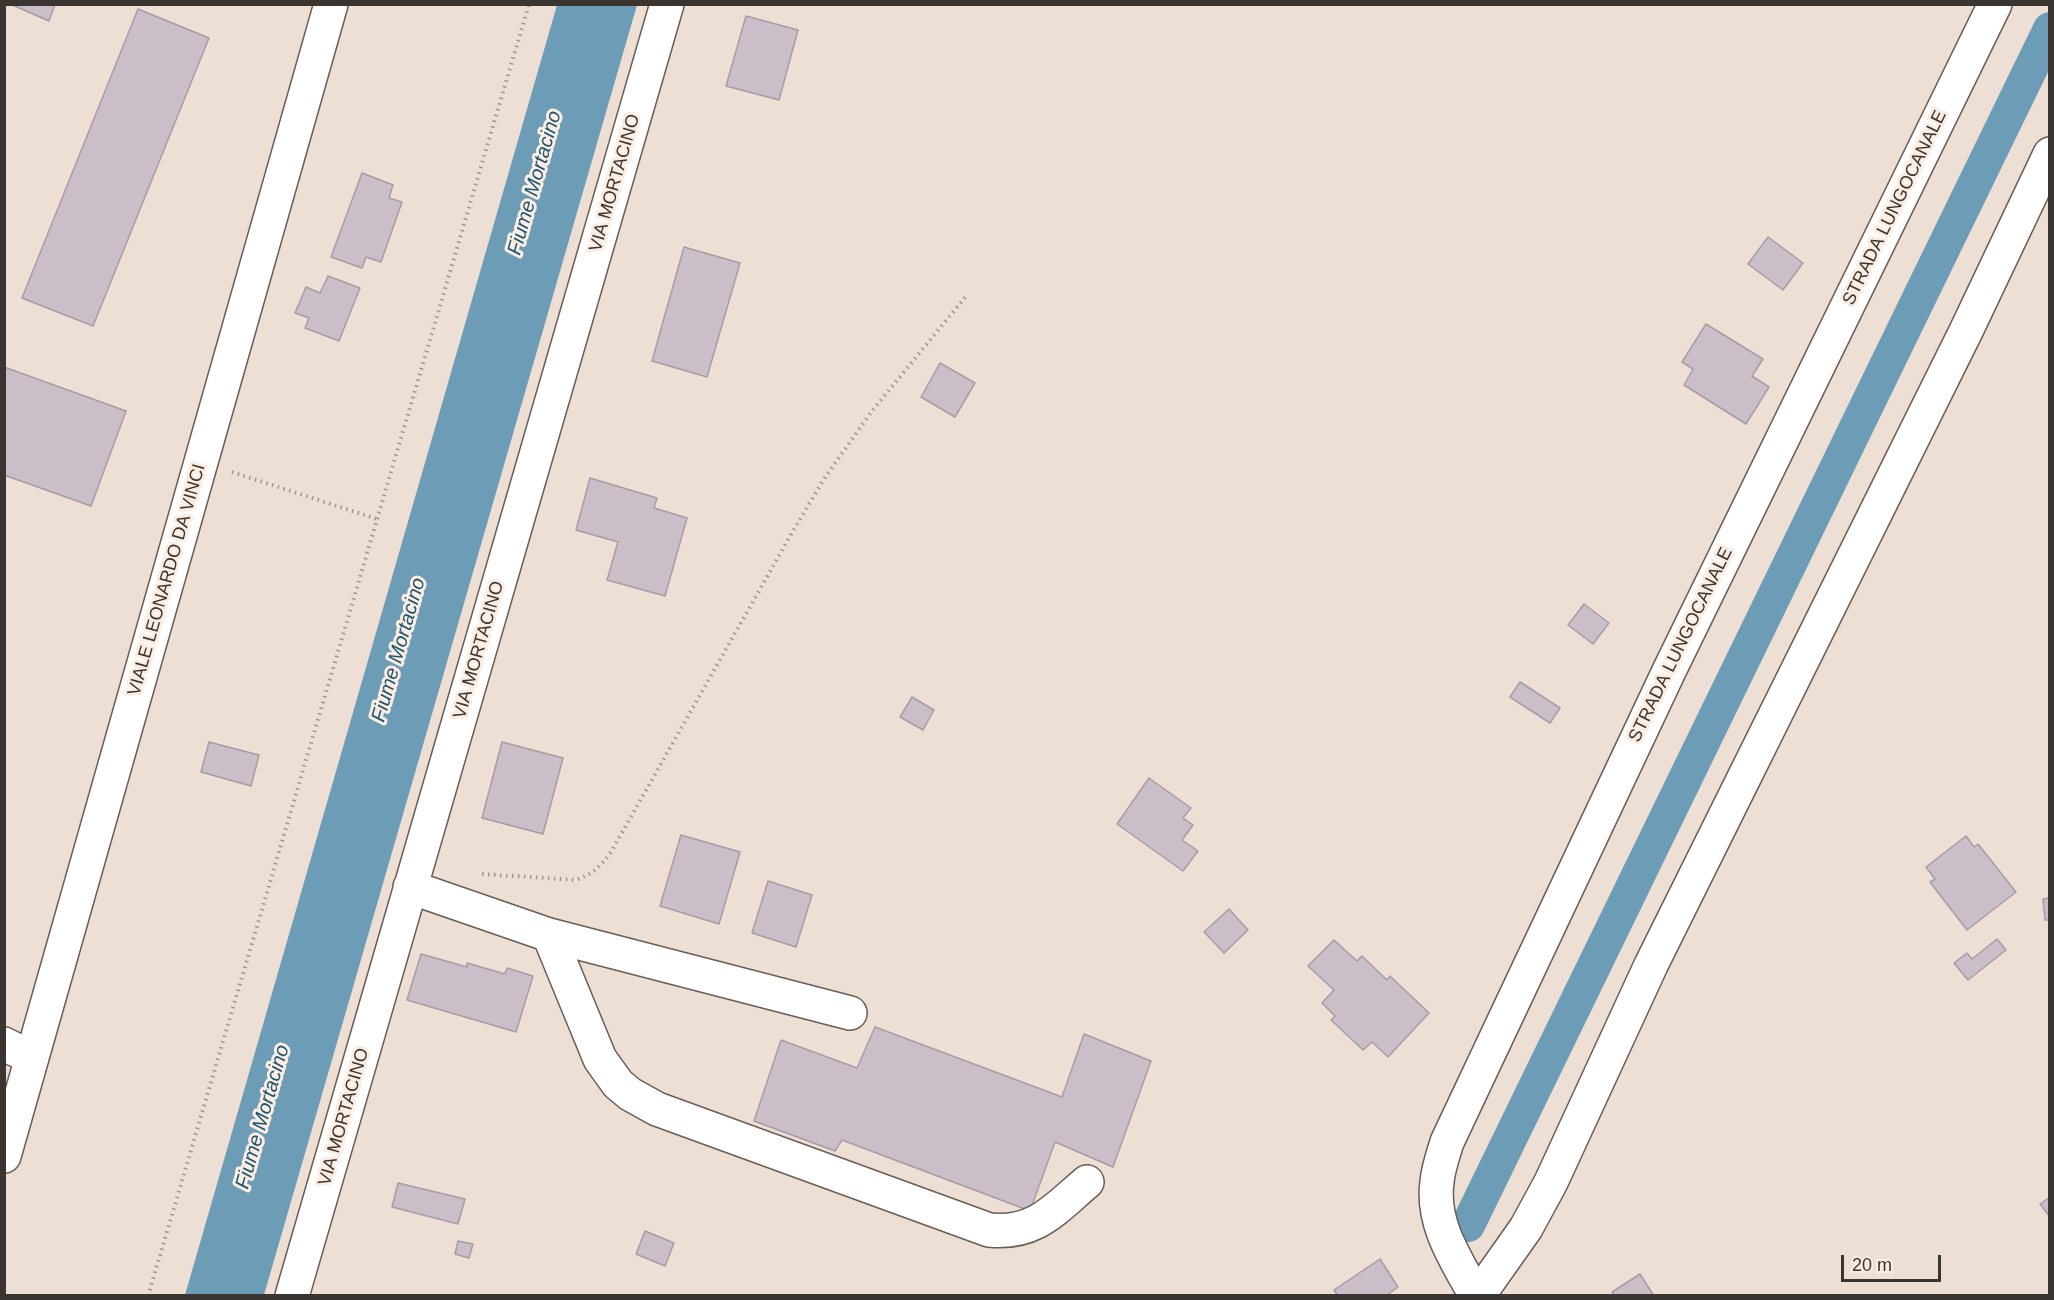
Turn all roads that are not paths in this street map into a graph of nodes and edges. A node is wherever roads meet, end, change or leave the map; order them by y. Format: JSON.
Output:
{"nodes":[{"id":1,"x":331,"y":4,"type":"edge"},
{"id":2,"x":667,"y":4,"type":"edge"},
{"id":3,"x":1995,"y":4,"type":"edge"},
{"id":4,"x":2049,"y":154,"type":"edge"},
{"id":5,"x":410,"y":887,"type":"junction"},
{"id":6,"x":549,"y":935,"type":"junction"},
{"id":7,"x":850,"y":1013,"type":"dead end"},
{"id":8,"x":18,"y":1051,"type":"edge"},
{"id":9,"x":4,"y":1156,"type":"edge"},
{"id":10,"x":1087,"y":1182,"type":"dead end"},
{"id":11,"x":292,"y":1296,"type":"edge"},
{"id":12,"x":1477,"y":1296,"type":"edge"}],
"edges":[{"from":1,"to":8,"type":"street","name":"VIALE LEONARDO DA VINCI"},
{"from":2,"to":5,"type":"street","name":"VIA MORTACINO"},
{"from":3,"to":12,"type":"street","name":"STRADA LUNGOCANALE"},
{"from":4,"to":12,"type":"street"},
{"from":5,"to":6,"type":"street"},
{"from":5,"to":11,"type":"street","name":"VIA MORTACINO"},
{"from":6,"to":7,"type":"street"},
{"from":6,"to":10,"type":"street"},
{"from":8,"to":9,"type":"street","name":"VIALE LEONARDO DA VINCI"}]}
